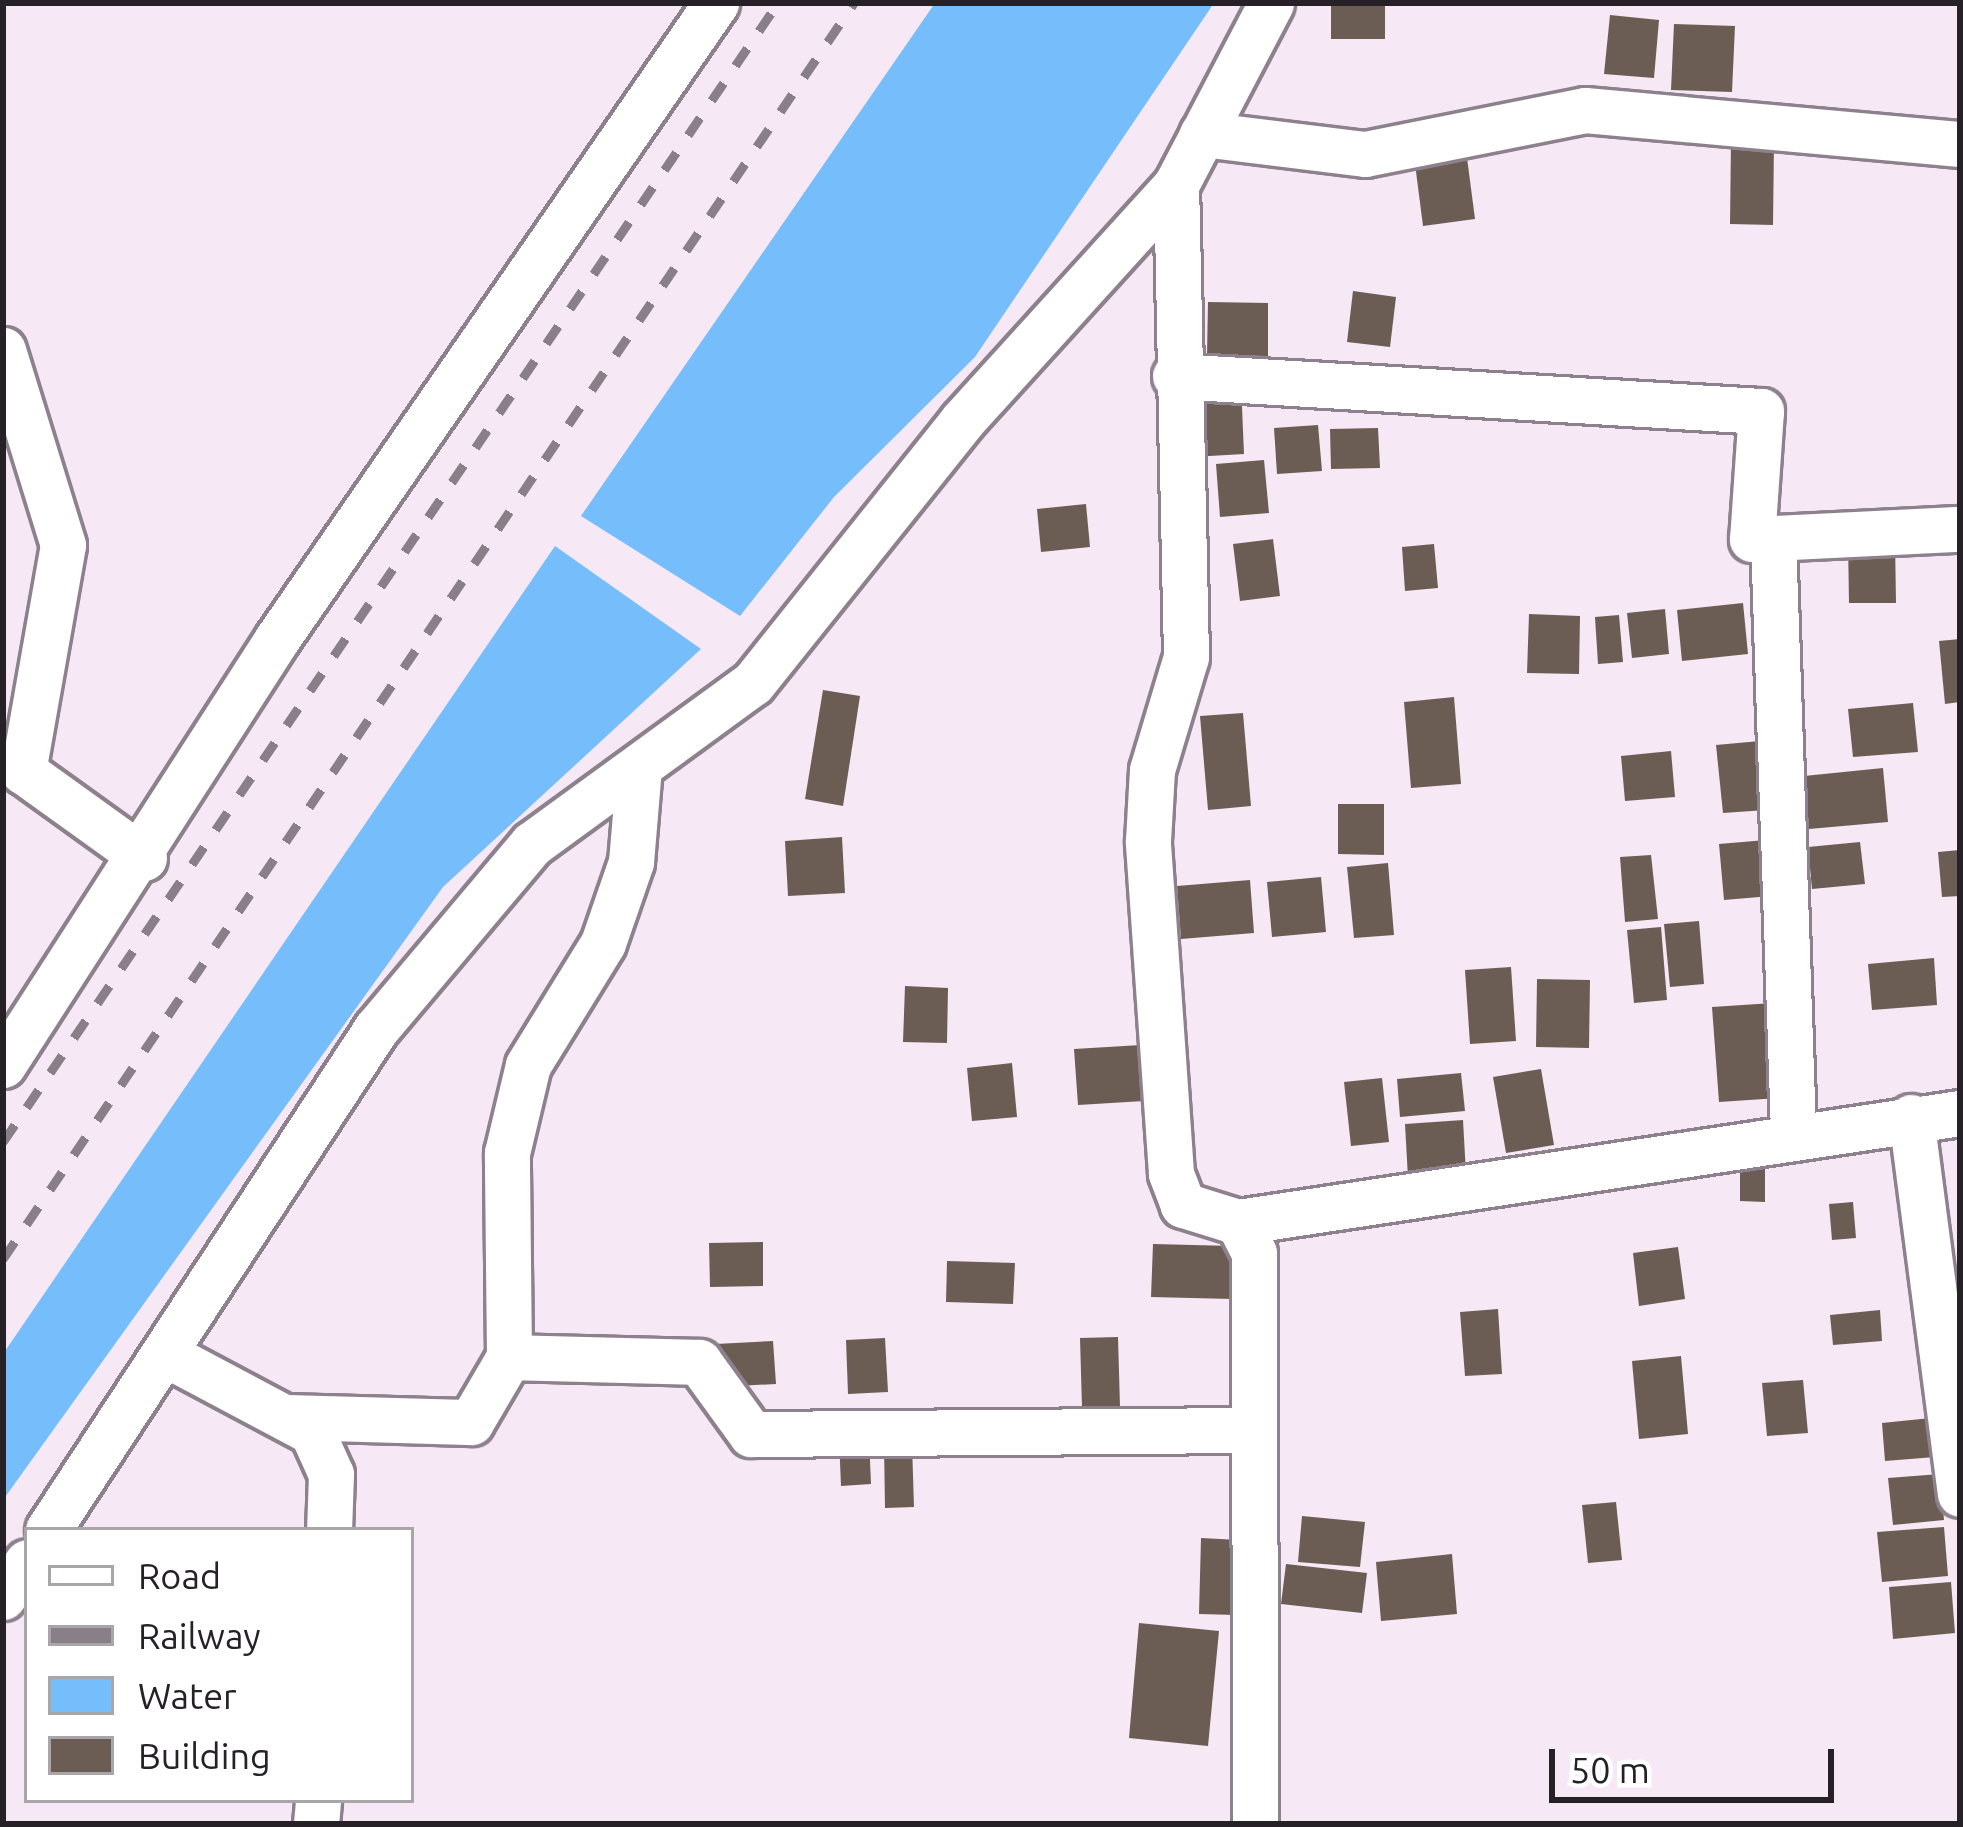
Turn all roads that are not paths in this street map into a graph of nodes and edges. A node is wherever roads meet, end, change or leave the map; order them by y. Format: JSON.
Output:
{"nodes":[{"id":1,"x":716,"y":3,"type":"edge"},
{"id":2,"x":1271,"y":3,"type":"edge"},
{"id":3,"x":1202,"y":134,"type":"junction"},
{"id":4,"x":1960,"y":144,"type":"edge"},
{"id":5,"x":1176,"y":184,"type":"junction"},
{"id":6,"x":3,"y":350,"type":"edge"},
{"id":7,"x":1175,"y":376,"type":"junction"},
{"id":8,"x":1960,"y":529,"type":"edge"},
{"id":9,"x":1773,"y":538,"type":"junction"},
{"id":10,"x":639,"y":766,"type":"junction"},
{"id":11,"x":13,"y":771,"type":"edge"},
{"id":12,"x":144,"y":858,"type":"junction"},
{"id":13,"x":3,"y":1065,"type":"edge"},
{"id":14,"x":1960,"y":1113,"type":"edge"},
{"id":15,"x":1911,"y":1117,"type":"junction"},
{"id":16,"x":1793,"y":1132,"type":"junction"},
{"id":17,"x":1238,"y":1222,"type":"junction"},
{"id":18,"x":166,"y":1355,"type":"junction"},
{"id":19,"x":509,"y":1357,"type":"junction"},
{"id":20,"x":291,"y":1417,"type":"junction"},
{"id":21,"x":1251,"y":1430,"type":"junction"},
{"id":22,"x":1960,"y":1494,"type":"edge"},
{"id":23,"x":50,"y":1527,"type":"edge"},
{"id":24,"x":329,"y":1527,"type":"edge"},
{"id":25,"x":24,"y":1566,"type":"edge"},
{"id":26,"x":3,"y":1597,"type":"edge"},
{"id":27,"x":1255,"y":1824,"type":"edge"}],
"edges":[{"from":1,"to":12,"type":"street"},
{"from":2,"to":3,"type":"street"},
{"from":3,"to":4,"type":"street"},
{"from":3,"to":5,"type":"street"},
{"from":5,"to":7,"type":"street"},
{"from":5,"to":10,"type":"street"},
{"from":6,"to":11,"type":"street"},
{"from":7,"to":9,"type":"street"},
{"from":7,"to":17,"type":"street"},
{"from":8,"to":9,"type":"street"},
{"from":9,"to":16,"type":"street"},
{"from":10,"to":18,"type":"street"},
{"from":10,"to":19,"type":"street"},
{"from":11,"to":12,"type":"street"},
{"from":12,"to":13,"type":"street"},
{"from":14,"to":15,"type":"street"},
{"from":15,"to":16,"type":"street"},
{"from":15,"to":22,"type":"street"},
{"from":16,"to":17,"type":"street"},
{"from":17,"to":21,"type":"street"},
{"from":18,"to":20,"type":"street"},
{"from":18,"to":23,"type":"street"},
{"from":19,"to":20,"type":"street"},
{"from":19,"to":21,"type":"street"},
{"from":20,"to":24,"type":"street"},
{"from":21,"to":27,"type":"street"},
{"from":25,"to":26,"type":"street"}]}
